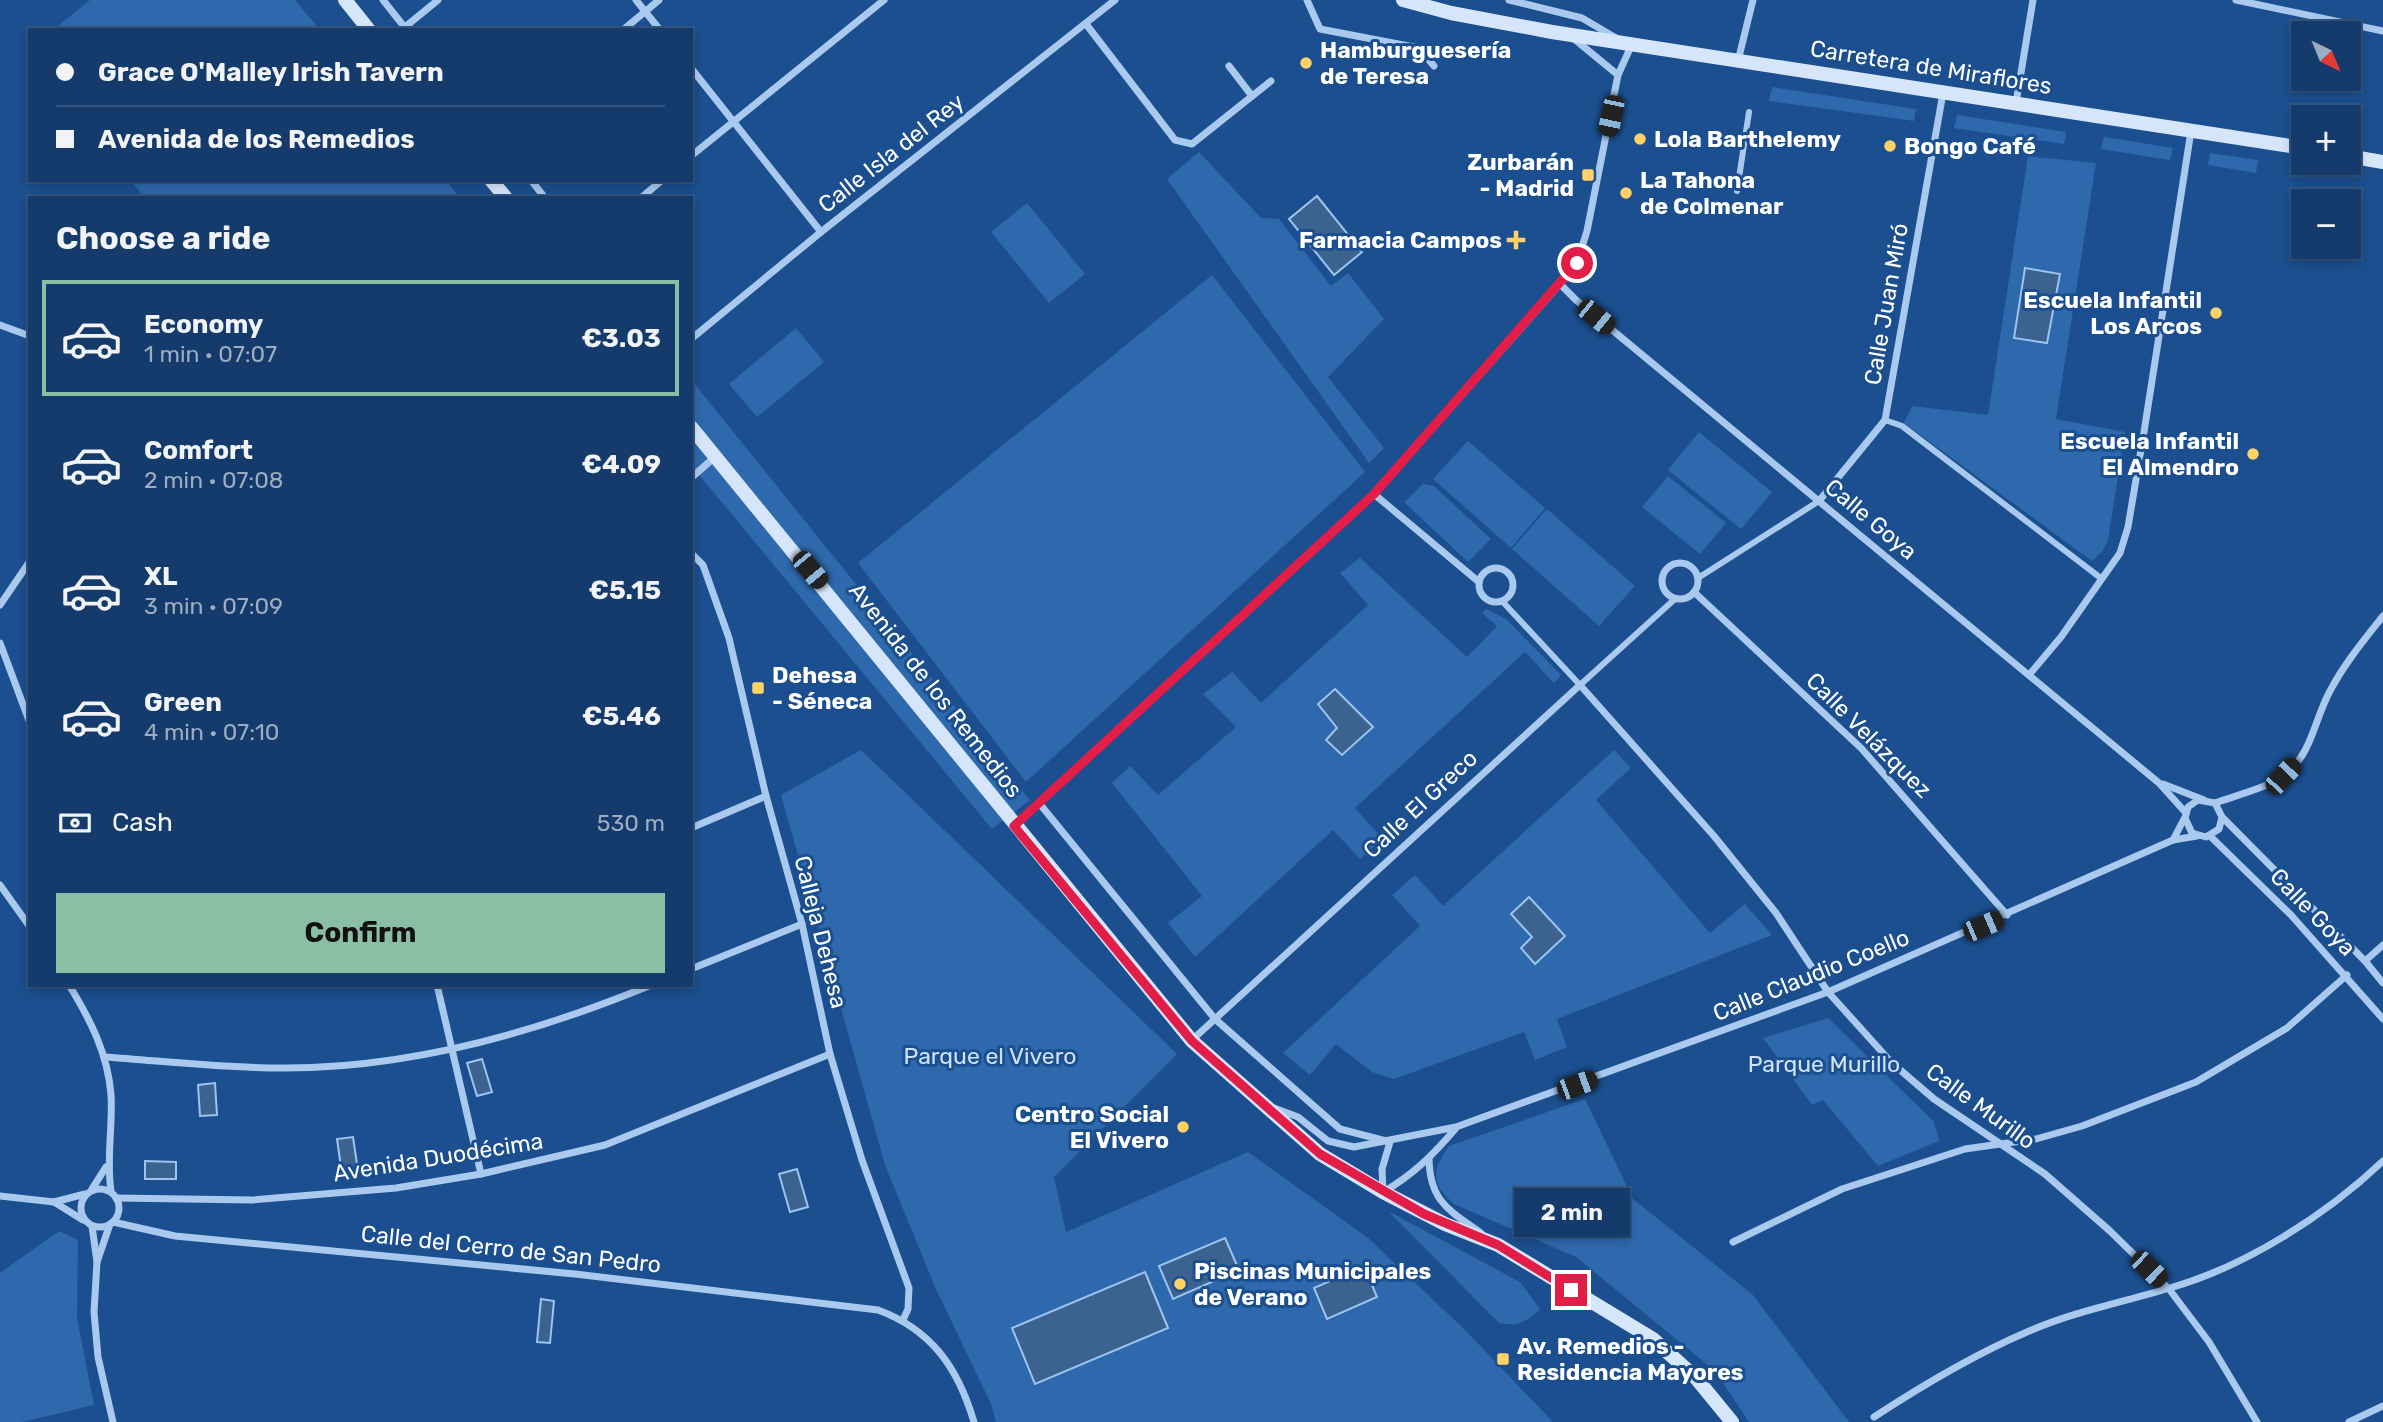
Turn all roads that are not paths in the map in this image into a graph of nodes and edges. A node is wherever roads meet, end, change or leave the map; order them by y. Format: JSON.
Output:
{"nodes":[{"id":1,"x":345,"y":0,"type":"edge"},
{"id":2,"x":383,"y":0,"type":"edge"},
{"id":3,"x":438,"y":0,"type":"edge"},
{"id":4,"x":636,"y":0,"type":"edge"},
{"id":5,"x":659,"y":0,"type":"edge"},
{"id":6,"x":884,"y":0,"type":"edge"},
{"id":7,"x":1115,"y":0,"type":"edge"},
{"id":8,"x":1307,"y":0,"type":"edge"},
{"id":9,"x":1404,"y":0,"type":"edge"},
{"id":10,"x":1509,"y":0,"type":"edge"},
{"id":11,"x":1753,"y":0,"type":"edge"},
{"id":12,"x":2033,"y":0,"type":"edge"},
{"id":13,"x":2236,"y":0,"type":"edge"},
{"id":14,"x":2286,"y":4,"type":"edge"},
{"id":15,"x":645,"y":11,"type":"junction"},
{"id":16,"x":1086,"y":24,"type":"junction"},
{"id":17,"x":367,"y":28,"type":"edge"},
{"id":18,"x":404,"y":28,"type":"edge"},
{"id":19,"x":406,"y":28,"type":"edge"},
{"id":20,"x":625,"y":28,"type":"edge"},
{"id":21,"x":658,"y":28,"type":"edge"},
{"id":22,"x":2383,"y":30,"type":"edge"},
{"id":23,"x":1568,"y":34,"type":"junction"},
{"id":24,"x":1627,"y":43,"type":"junction"},
{"id":25,"x":1738,"y":61,"type":"junction"},
{"id":26,"x":1229,"y":66,"type":"dead end"},
{"id":27,"x":1434,"y":66,"type":"dead end"},
{"id":28,"x":693,"y":70,"type":"edge"},
{"id":29,"x":1618,"y":75,"type":"junction"},
{"id":30,"x":1270,"y":81,"type":"dead end"},
{"id":31,"x":1943,"y":92,"type":"junction"},
{"id":32,"x":1252,"y":96,"type":"junction"},
{"id":33,"x":2016,"y":103,"type":"junction"},
{"id":34,"x":1749,"y":112,"type":"dead end"},
{"id":35,"x":734,"y":121,"type":"junction"},
{"id":36,"x":2191,"y":130,"type":"junction"},
{"id":37,"x":2291,"y":146,"type":"edge"},
{"id":38,"x":693,"y":154,"type":"edge"},
{"id":39,"x":2361,"y":158,"type":"edge"},
{"id":40,"x":2383,"y":162,"type":"edge"},
{"id":41,"x":493,"y":182,"type":"edge"},
{"id":42,"x":533,"y":182,"type":"edge"},
{"id":43,"x":660,"y":182,"type":"edge"},
{"id":44,"x":1737,"y":191,"type":"dead end"},
{"id":45,"x":504,"y":196,"type":"edge"},
{"id":46,"x":543,"y":196,"type":"edge"},
{"id":47,"x":643,"y":196,"type":"edge"},
{"id":48,"x":821,"y":232,"type":"junction"},
{"id":49,"x":1560,"y":284,"type":"junction"},
{"id":50,"x":0,"y":325,"type":"edge"},
{"id":51,"x":28,"y":335,"type":"edge"},
{"id":52,"x":693,"y":337,"type":"edge"},
{"id":53,"x":1885,"y":420,"type":"junction"},
{"id":54,"x":693,"y":428,"type":"edge"},
{"id":55,"x":716,"y":456,"type":"junction"},
{"id":56,"x":693,"y":476,"type":"edge"},
{"id":57,"x":1374,"y":494,"type":"junction"},
{"id":58,"x":1819,"y":501,"type":"junction"},
{"id":59,"x":693,"y":555,"type":"edge"},
{"id":60,"x":28,"y":564,"type":"edge"},
{"id":61,"x":1698,"y":578,"type":"junction"},
{"id":62,"x":2102,"y":579,"type":"junction"},
{"id":63,"x":1479,"y":582,"type":"junction"},
{"id":64,"x":1694,"y":592,"type":"junction"},
{"id":65,"x":1676,"y":598,"type":"junction"},
{"id":66,"x":1502,"y":601,"type":"junction"},
{"id":67,"x":0,"y":605,"type":"edge"},
{"id":68,"x":2383,"y":616,"type":"edge"},
{"id":69,"x":0,"y":643,"type":"edge"},
{"id":70,"x":2029,"y":675,"type":"junction"},
{"id":71,"x":1580,"y":685,"type":"junction"},
{"id":72,"x":28,"y":718,"type":"edge"},
{"id":73,"x":2159,"y":783,"type":"junction"},
{"id":74,"x":766,"y":796,"type":"junction"},
{"id":75,"x":2204,"y":800,"type":"junction"},
{"id":76,"x":1039,"y":803,"type":"junction"},
{"id":77,"x":2215,"y":803,"type":"junction"},
{"id":78,"x":2185,"y":816,"type":"junction"},
{"id":79,"x":2222,"y":817,"type":"junction"},
{"id":80,"x":1014,"y":826,"type":"junction"},
{"id":81,"x":693,"y":827,"type":"edge"},
{"id":82,"x":2197,"y":836,"type":"junction"},
{"id":83,"x":2210,"y":836,"type":"junction"},
{"id":84,"x":2173,"y":840,"type":"junction"},
{"id":85,"x":0,"y":885,"type":"edge"},
{"id":86,"x":2007,"y":915,"type":"junction"},
{"id":87,"x":28,"y":924,"type":"edge"},
{"id":88,"x":802,"y":924,"type":"junction"},
{"id":89,"x":2383,"y":945,"type":"edge"},
{"id":90,"x":2365,"y":961,"type":"junction"},
{"id":91,"x":693,"y":968,"type":"edge"},
{"id":92,"x":2347,"y":975,"type":"junction"},
{"id":93,"x":2383,"y":983,"type":"edge"},
{"id":94,"x":70,"y":987,"type":"edge"},
{"id":95,"x":437,"y":987,"type":"edge"},
{"id":96,"x":645,"y":987,"type":"edge"},
{"id":97,"x":1828,"y":992,"type":"junction"},
{"id":98,"x":1215,"y":1019,"type":"junction"},
{"id":99,"x":2383,"y":1019,"type":"edge"},
{"id":100,"x":1192,"y":1041,"type":"junction"},
{"id":101,"x":452,"y":1049,"type":"junction"},
{"id":102,"x":830,"y":1054,"type":"junction"},
{"id":103,"x":105,"y":1057,"type":"junction"},
{"id":104,"x":1260,"y":1103,"type":"junction"},
{"id":105,"x":1456,"y":1127,"type":"junction"},
{"id":106,"x":1390,"y":1142,"type":"junction"},
{"id":107,"x":1998,"y":1144,"type":"junction"},
{"id":108,"x":1429,"y":1159,"type":"junction"},
{"id":109,"x":2383,"y":1161,"type":"edge"},
{"id":110,"x":107,"y":1166,"type":"junction"},
{"id":111,"x":481,"y":1174,"type":"junction"},
{"id":112,"x":89,"y":1192,"type":"junction"},
{"id":113,"x":1384,"y":1192,"type":"junction"},
{"id":114,"x":113,"y":1195,"type":"junction"},
{"id":115,"x":0,"y":1196,"type":"edge"},
{"id":116,"x":54,"y":1202,"type":"junction"},
{"id":117,"x":112,"y":1223,"type":"junction"},
{"id":118,"x":89,"y":1224,"type":"junction"},
{"id":119,"x":1733,"y":1242,"type":"dead end"},
{"id":120,"x":1498,"y":1245,"type":"junction"},
{"id":121,"x":97,"y":1262,"type":"junction"},
{"id":122,"x":2169,"y":1289,"type":"junction"},
{"id":123,"x":903,"y":1320,"type":"junction"},
{"id":124,"x":2383,"y":1406,"type":"edge"},
{"id":125,"x":1874,"y":1417,"type":"dead end"},
{"id":126,"x":113,"y":1422,"type":"edge"},
{"id":127,"x":974,"y":1422,"type":"edge"},
{"id":128,"x":1732,"y":1422,"type":"edge"},
{"id":129,"x":2257,"y":1422,"type":"edge"},
{"id":130,"x":2349,"y":1422,"type":"edge"}],
"edges":[{"from":1,"to":17,"type":"main road"},
{"from":2,"to":18,"type":"street"},
{"from":3,"to":19,"type":"street"},
{"from":4,"to":15,"type":"street"},
{"from":5,"to":15,"type":"street"},
{"from":6,"to":35,"type":"street"},
{"from":7,"to":16,"type":"street","name":"Calle Isla del Rey"},
{"from":8,"to":27,"type":"street"},
{"from":9,"to":23,"type":"main road","name":"Carretera de Miraflores"},
{"from":10,"to":24,"type":"street"},
{"from":11,"to":25,"type":"street"},
{"from":12,"to":33,"type":"street"},
{"from":13,"to":14,"type":"street"},
{"from":14,"to":22,"type":"street"},
{"from":15,"to":20,"type":"street"},
{"from":15,"to":21,"type":"street"},
{"from":16,"to":32,"type":"street"},
{"from":16,"to":48,"type":"street","name":"Calle Isla del Rey"},
{"from":23,"to":24,"type":"main road","name":"Carretera de Miraflores"},
{"from":23,"to":29,"type":"street"},
{"from":24,"to":25,"type":"main road","name":"Carretera de Miraflores"},
{"from":24,"to":29,"type":"street"},
{"from":25,"to":31,"type":"main road","name":"Carretera de Miraflores"},
{"from":26,"to":32,"type":"street"},
{"from":28,"to":35,"type":"street"},
{"from":29,"to":49,"type":"street"},
{"from":30,"to":32,"type":"street"},
{"from":31,"to":33,"type":"main road","name":"Carretera de Miraflores"},
{"from":31,"to":53,"type":"street","name":"Calle Juan Miró"},
{"from":33,"to":36,"type":"main road","name":"Carretera de Miraflores"},
{"from":34,"to":44,"type":"street"},
{"from":35,"to":38,"type":"street"},
{"from":35,"to":48,"type":"street"},
{"from":36,"to":37,"type":"main road","name":"Carretera de Miraflores"},
{"from":36,"to":62,"type":"street"},
{"from":39,"to":40,"type":"main road"},
{"from":41,"to":45,"type":"main road"},
{"from":42,"to":46,"type":"street"},
{"from":43,"to":47,"type":"street"},
{"from":48,"to":52,"type":"street","name":"Calle Isla del Rey"},
{"from":49,"to":57,"type":"street"},
{"from":49,"to":58,"type":"street","name":"Calle Goya"},
{"from":50,"to":51,"type":"street"},
{"from":53,"to":58,"type":"street","name":"Calle Juan Miró"},
{"from":53,"to":62,"type":"street"},
{"from":54,"to":55,"type":"main road","name":"Avenida de los Remedios"},
{"from":55,"to":56,"type":"street"},
{"from":55,"to":80,"type":"main road","name":"Avenida de los Remedios"},
{"from":57,"to":63,"type":"street"},
{"from":57,"to":76,"type":"street"},
{"from":58,"to":61,"type":"street"},
{"from":58,"to":70,"type":"street","name":"Calle Goya"},
{"from":59,"to":74,"type":"street","name":"Calleja Dehesa"},
{"from":60,"to":67,"type":"street"},
{"from":61,"to":64,"type":"street"},
{"from":61,"to":65,"type":"street"},
{"from":62,"to":70,"type":"street"},
{"from":63,"to":66,"type":"street"},
{"from":63,"to":66,"type":"street"},
{"from":64,"to":65,"type":"street"},
{"from":64,"to":86,"type":"street","name":"Calle Velázquez"},
{"from":65,"to":71,"type":"street","name":"Calle El Greco"},
{"from":66,"to":71,"type":"street"},
{"from":68,"to":77,"type":"street"},
{"from":69,"to":72,"type":"street"},
{"from":70,"to":73,"type":"street","name":"Calle Goya"},
{"from":71,"to":97,"type":"street","name":"Calle Murillo"},
{"from":71,"to":98,"type":"street","name":"Calle El Greco"},
{"from":73,"to":75,"type":"street","name":"Calle Goya"},
{"from":73,"to":78,"type":"street","name":"Calle Goya"},
{"from":74,"to":81,"type":"street"},
{"from":74,"to":88,"type":"street","name":"Calleja Dehesa"},
{"from":75,"to":77,"type":"street"},
{"from":75,"to":78,"type":"street"},
{"from":76,"to":80,"type":"street"},
{"from":76,"to":98,"type":"street","name":"Avenida de los Remedios"},
{"from":77,"to":79,"type":"street"},
{"from":78,"to":82,"type":"street"},
{"from":78,"to":84,"type":"street"},
{"from":79,"to":83,"type":"street"},
{"from":79,"to":90,"type":"street","name":"Calle Goya"},
{"from":80,"to":100,"type":"main road","name":"Avenida de los Remedios"},
{"from":82,"to":83,"type":"street"},
{"from":82,"to":84,"type":"street","name":"Calle Claudio Coello"},
{"from":83,"to":92,"type":"street","name":"Calle Goya"},
{"from":84,"to":86,"type":"street","name":"Calle Claudio Coello"},
{"from":85,"to":87,"type":"street"},
{"from":86,"to":97,"type":"street","name":"Calle Claudio Coello"},
{"from":88,"to":91,"type":"street"},
{"from":88,"to":102,"type":"street","name":"Calleja Dehesa"},
{"from":89,"to":90,"type":"street"},
{"from":90,"to":93,"type":"street","name":"Calle Goya"},
{"from":92,"to":99,"type":"street","name":"Calle Goya"},
{"from":92,"to":107,"type":"street"},
{"from":94,"to":103,"type":"street"},
{"from":95,"to":101,"type":"street"},
{"from":96,"to":101,"type":"street"},
{"from":97,"to":105,"type":"street","name":"Calle Claudio Coello"},
{"from":97,"to":107,"type":"street","name":"Calle Murillo"},
{"from":98,"to":100,"type":"street","name":"Calle El Greco"},
{"from":98,"to":106,"type":"street","name":"Avenida de los Remedios"},
{"from":100,"to":104,"type":"main road","name":"Avenida de los Remedios"},
{"from":101,"to":103,"type":"street"},
{"from":101,"to":111,"type":"street"},
{"from":102,"to":111,"type":"street","name":"Avenida Duodécima"},
{"from":102,"to":123,"type":"street","name":"Calleja Dehesa"},
{"from":103,"to":110,"type":"street"},
{"from":104,"to":106,"type":"street","name":"Avenida de los Remedios"},
{"from":104,"to":113,"type":"main road","name":"Avenida de los Remedios"},
{"from":105,"to":106,"type":"street","name":"Avenida de los Remedios"},
{"from":105,"to":108,"type":"street"},
{"from":106,"to":113,"type":"street"},
{"from":107,"to":119,"type":"street"},
{"from":107,"to":122,"type":"street","name":"Calle Murillo"},
{"from":108,"to":113,"type":"street"},
{"from":108,"to":120,"type":"street","name":"Avenida de los Remedios"},
{"from":109,"to":122,"type":"street"},
{"from":110,"to":112,"type":"street"},
{"from":110,"to":114,"type":"street"},
{"from":111,"to":114,"type":"street","name":"Avenida Duodécima"},
{"from":112,"to":114,"type":"street"},
{"from":112,"to":116,"type":"street"},
{"from":112,"to":118,"type":"street"},
{"from":113,"to":120,"type":"main road","name":"Avenida de los Remedios"},
{"from":114,"to":117,"type":"street"},
{"from":115,"to":116,"type":"street"},
{"from":116,"to":118,"type":"street"},
{"from":117,"to":118,"type":"street"},
{"from":117,"to":121,"type":"street"},
{"from":117,"to":123,"type":"street","name":"Calle del Cerro de San Pedro"},
{"from":118,"to":121,"type":"street"},
{"from":120,"to":128,"type":"main road","name":"Avenida de los Remedios"},
{"from":121,"to":126,"type":"street"},
{"from":122,"to":125,"type":"street"},
{"from":122,"to":129,"type":"street","name":"Calle Murillo"},
{"from":123,"to":127,"type":"street"},
{"from":124,"to":130,"type":"street"}]}
